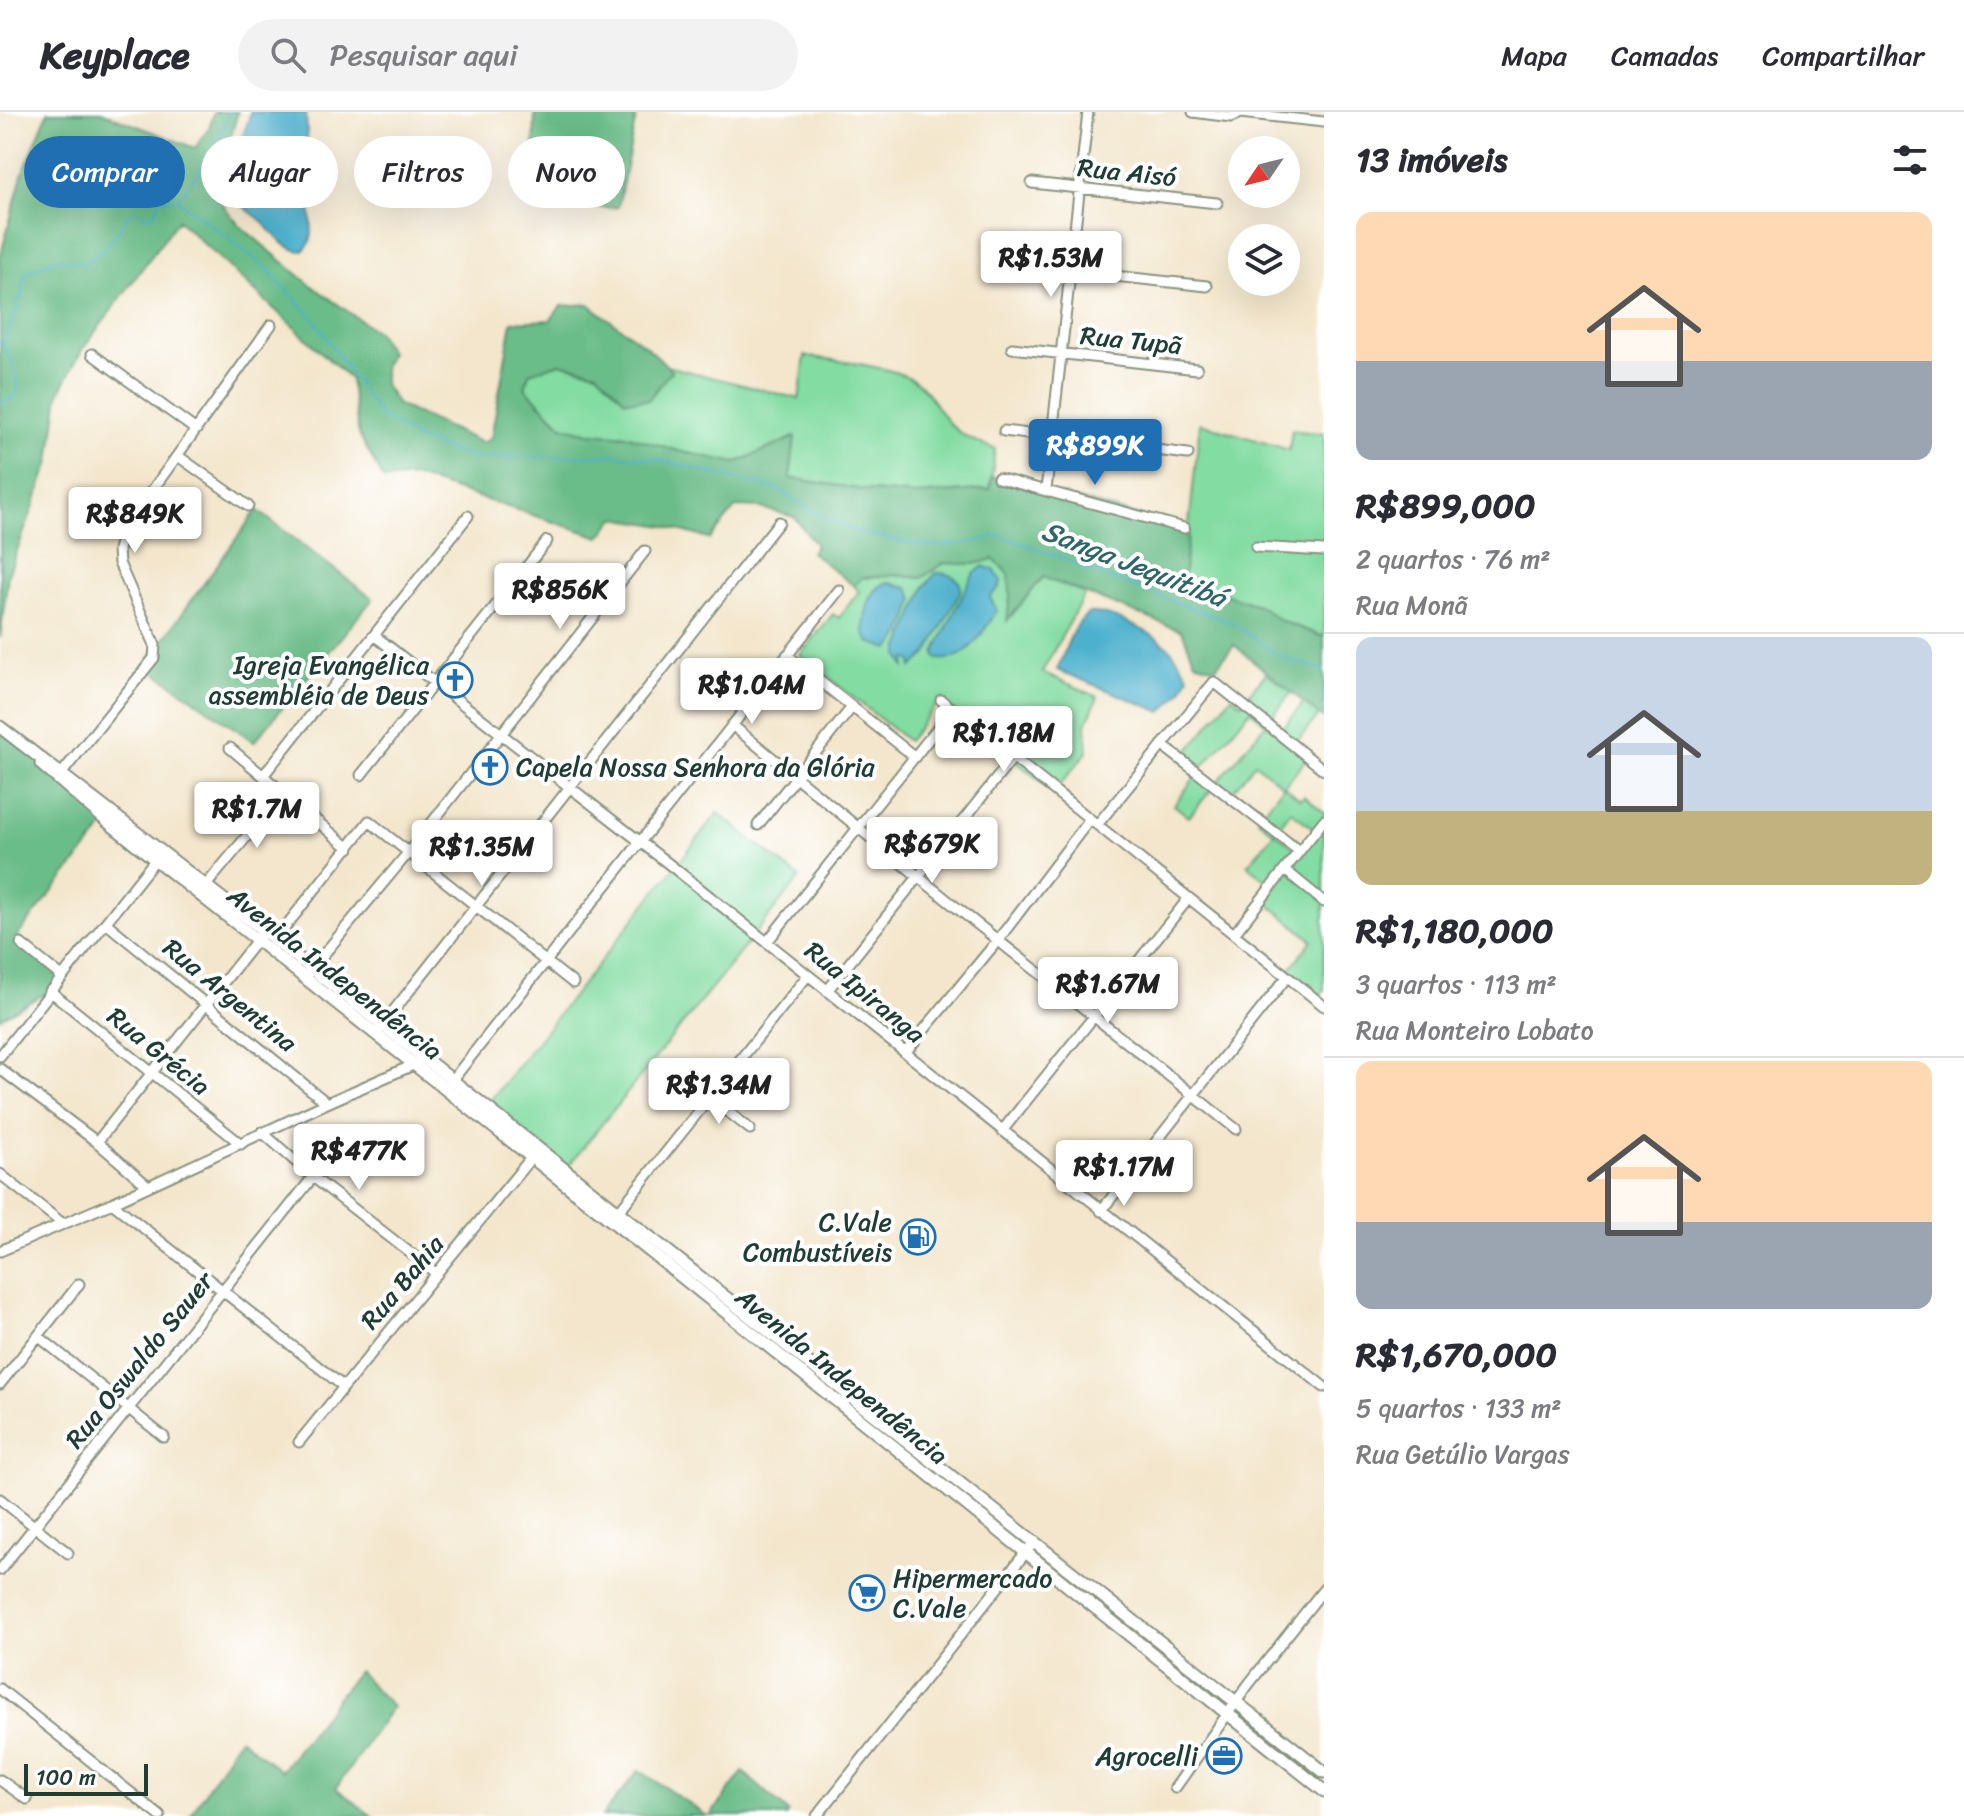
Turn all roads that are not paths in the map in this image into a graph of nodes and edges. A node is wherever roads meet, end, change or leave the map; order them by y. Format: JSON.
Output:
{"nodes":[{"id":1,"x":1088,"y":112,"type":"edge"},
{"id":2,"x":1193,"y":112,"type":"edge"},
{"id":3,"x":1240,"y":113,"type":"edge"},
{"id":4,"x":1319,"y":118,"type":"edge"},
{"id":5,"x":1032,"y":183,"type":"dead end"},
{"id":6,"x":1080,"y":189,"type":"junction"},
{"id":7,"x":1217,"y":203,"type":"dead end"},
{"id":8,"x":1021,"y":266,"type":"dead end"},
{"id":9,"x":1070,"y":272,"type":"junction"},
{"id":10,"x":1207,"y":286,"type":"dead end"},
{"id":11,"x":271,"y":325,"type":"dead end"},
{"id":12,"x":1012,"y":348,"type":"dead end"},
{"id":13,"x":92,"y":354,"type":"dead end"},
{"id":14,"x":1061,"y":355,"type":"junction"},
{"id":15,"x":1197,"y":369,"type":"dead end"},
{"id":16,"x":196,"y":430,"type":"junction"},
{"id":17,"x":1004,"y":431,"type":"dead end"},
{"id":18,"x":1052,"y":437,"type":"junction"},
{"id":19,"x":1188,"y":454,"type":"dead end"},
{"id":20,"x":178,"y":456,"type":"junction"},
{"id":21,"x":998,"y":478,"type":"dead end"},
{"id":22,"x":1046,"y":490,"type":"junction"},
{"id":23,"x":248,"y":506,"type":"dead end"},
{"id":24,"x":468,"y":516,"type":"dead end"},
{"id":25,"x":779,"y":522,"type":"dead end"},
{"id":26,"x":1184,"y":528,"type":"dead end"},
{"id":27,"x":547,"y":541,"type":"dead end"},
{"id":28,"x":1256,"y":547,"type":"dead end"},
{"id":29,"x":645,"y":551,"type":"dead end"},
{"id":30,"x":1324,"y":551,"type":"edge"},
{"id":31,"x":839,"y":590,"type":"dead end"},
{"id":32,"x":375,"y":636,"type":"junction"},
{"id":33,"x":787,"y":655,"type":"junction"},
{"id":34,"x":435,"y":682,"type":"junction"},
{"id":35,"x":941,"y":700,"type":"dead end"},
{"id":36,"x":852,"y":707,"type":"junction"},
{"id":37,"x":952,"y":710,"type":"junction"},
{"id":38,"x":732,"y":725,"type":"junction"},
{"id":39,"x":0,"y":727,"type":"edge"},
{"id":40,"x":500,"y":733,"type":"junction"},
{"id":41,"x":20,"y":743,"type":"junction"},
{"id":42,"x":1162,"y":745,"type":"junction"},
{"id":43,"x":230,"y":748,"type":"dead end"},
{"id":44,"x":915,"y":757,"type":"junction"},
{"id":45,"x":1012,"y":759,"type":"junction"},
{"id":46,"x":1324,"y":770,"type":"edge"},
{"id":47,"x":62,"y":773,"type":"junction"},
{"id":48,"x":361,"y":775,"type":"dead end"},
{"id":49,"x":263,"y":776,"type":"junction"},
{"id":50,"x":796,"y":777,"type":"junction"},
{"id":51,"x":570,"y":787,"type":"junction"},
{"id":52,"x":283,"y":793,"type":"junction"},
{"id":53,"x":1324,"y":820,"type":"edge"},
{"id":54,"x":1093,"y":822,"type":"junction"},
{"id":55,"x":758,"y":825,"type":"dead end"},
{"id":56,"x":859,"y":827,"type":"junction"},
{"id":57,"x":138,"y":839,"type":"junction"},
{"id":58,"x":641,"y":842,"type":"junction"},
{"id":59,"x":349,"y":848,"type":"junction"},
{"id":60,"x":1299,"y":851,"type":"junction"},
{"id":61,"x":408,"y":853,"type":"junction"},
{"id":62,"x":159,"y":855,"type":"junction"},
{"id":63,"x":1285,"y":870,"type":"junction"},
{"id":64,"x":919,"y":876,"type":"junction"},
{"id":65,"x":203,"y":890,"type":"junction"},
{"id":66,"x":1189,"y":898,"type":"junction"},
{"id":67,"x":1324,"y":902,"type":"edge"},
{"id":68,"x":477,"y":905,"type":"junction"},
{"id":69,"x":106,"y":923,"type":"junction"},
{"id":70,"x":1234,"y":934,"type":"junction"},
{"id":71,"x":261,"y":935,"type":"junction"},
{"id":72,"x":275,"y":940,"type":"junction"},
{"id":73,"x":998,"y":940,"type":"junction"},
{"id":74,"x":767,"y":942,"type":"junction"},
{"id":75,"x":21,"y":944,"type":"dead end"},
{"id":76,"x":547,"y":961,"type":"junction"},
{"id":77,"x":308,"y":973,"type":"junction"},
{"id":78,"x":808,"y":975,"type":"junction"},
{"id":79,"x":62,"y":977,"type":"junction"},
{"id":80,"x":1287,"y":977,"type":"junction"},
{"id":81,"x":573,"y":983,"type":"dead end"},
{"id":82,"x":50,"y":991,"type":"junction"},
{"id":83,"x":827,"y":991,"type":"junction"},
{"id":84,"x":207,"y":1003,"type":"junction"},
{"id":85,"x":1324,"y":1006,"type":"edge"},
{"id":86,"x":1094,"y":1016,"type":"junction"},
{"id":87,"x":379,"y":1030,"type":"junction"},
{"id":88,"x":905,"y":1053,"type":"junction"},
{"id":89,"x":0,"y":1056,"type":"edge"},
{"id":90,"x":420,"y":1062,"type":"junction"},
{"id":91,"x":671,"y":1067,"type":"dead end"},
{"id":92,"x":0,"y":1069,"type":"edge"},
{"id":93,"x":153,"y":1074,"type":"junction"},
{"id":94,"x":449,"y":1085,"type":"junction"},
{"id":95,"x":1193,"y":1095,"type":"junction"},
{"id":96,"x":710,"y":1098,"type":"junction"},
{"id":97,"x":327,"y":1103,"type":"junction"},
{"id":98,"x":750,"y":1129,"type":"dead end"},
{"id":99,"x":1236,"y":1129,"type":"dead end"},
{"id":100,"x":1002,"y":1131,"type":"junction"},
{"id":101,"x":262,"y":1132,"type":"junction"},
{"id":102,"x":97,"y":1142,"type":"junction"},
{"id":103,"x":241,"y":1144,"type":"junction"},
{"id":104,"x":535,"y":1154,"type":"junction"},
{"id":105,"x":0,"y":1174,"type":"edge"},
{"id":106,"x":313,"y":1177,"type":"junction"},
{"id":107,"x":148,"y":1186,"type":"junction"},
{"id":108,"x":112,"y":1203,"type":"junction"},
{"id":109,"x":1101,"y":1211,"type":"junction"},
{"id":110,"x":615,"y":1217,"type":"junction"},
{"id":111,"x":63,"y":1224,"type":"junction"},
{"id":112,"x":0,"y":1251,"type":"edge"},
{"id":113,"x":437,"y":1274,"type":"junction"},
{"id":114,"x":79,"y":1284,"type":"dead end"},
{"id":115,"x":223,"y":1290,"type":"junction"},
{"id":116,"x":38,"y":1336,"type":"junction"},
{"id":117,"x":0,"y":1384,"type":"edge"},
{"id":118,"x":344,"y":1387,"type":"junction"},
{"id":119,"x":1324,"y":1387,"type":"edge"},
{"id":120,"x":128,"y":1408,"type":"junction"},
{"id":121,"x":164,"y":1437,"type":"dead end"},
{"id":122,"x":299,"y":1442,"type":"dead end"},
{"id":123,"x":0,"y":1499,"type":"edge"},
{"id":124,"x":34,"y":1527,"type":"junction"},
{"id":125,"x":1030,"y":1547,"type":"junction"},
{"id":126,"x":68,"y":1553,"type":"dead end"},
{"id":127,"x":0,"y":1570,"type":"edge"},
{"id":128,"x":1324,"y":1589,"type":"edge"},
{"id":129,"x":1140,"y":1634,"type":"junction"},
{"id":130,"x":0,"y":1689,"type":"edge"},
{"id":131,"x":1235,"y":1702,"type":"junction"},
{"id":132,"x":1228,"y":1714,"type":"junction"},
{"id":133,"x":1324,"y":1772,"type":"edge"},
{"id":134,"x":0,"y":1781,"type":"edge"},
{"id":135,"x":1175,"y":1788,"type":"dead end"},
{"id":136,"x":1324,"y":1791,"type":"edge"},
{"id":137,"x":27,"y":1799,"type":"dead end"},
{"id":138,"x":160,"y":1816,"type":"edge"},
{"id":139,"x":817,"y":1816,"type":"edge"}],
"edges":[{"from":1,"to":6,"type":"street"},
{"from":2,"to":3,"type":"street"},
{"from":3,"to":4,"type":"street"},
{"from":5,"to":6,"type":"street","name":"Rua Aisó"},
{"from":6,"to":7,"type":"street","name":"Rua Aisó"},
{"from":6,"to":9,"type":"street"},
{"from":8,"to":9,"type":"street"},
{"from":9,"to":10,"type":"street"},
{"from":9,"to":14,"type":"street"},
{"from":11,"to":16,"type":"street"},
{"from":12,"to":14,"type":"street","name":"Rua Tupã"},
{"from":13,"to":16,"type":"street"},
{"from":14,"to":15,"type":"street","name":"Rua Tupã"},
{"from":14,"to":18,"type":"street"},
{"from":16,"to":20,"type":"street"},
{"from":17,"to":18,"type":"street"},
{"from":18,"to":19,"type":"street"},
{"from":18,"to":22,"type":"street"},
{"from":20,"to":23,"type":"street"},
{"from":20,"to":47,"type":"street"},
{"from":21,"to":22,"type":"street"},
{"from":22,"to":26,"type":"street"},
{"from":24,"to":32,"type":"street"},
{"from":25,"to":51,"type":"street"},
{"from":27,"to":34,"type":"street"},
{"from":28,"to":30,"type":"street"},
{"from":29,"to":40,"type":"street"},
{"from":31,"to":33,"type":"street"},
{"from":32,"to":34,"type":"street","name":"Rua Ipiranga"},
{"from":32,"to":49,"type":"street"},
{"from":33,"to":36,"type":"street"},
{"from":33,"to":38,"type":"street"},
{"from":34,"to":40,"type":"street","name":"Rua Ipiranga"},
{"from":34,"to":48,"type":"street"},
{"from":35,"to":37,"type":"street"},
{"from":36,"to":44,"type":"street"},
{"from":36,"to":50,"type":"street"},
{"from":37,"to":44,"type":"street"},
{"from":37,"to":45,"type":"street"},
{"from":38,"to":50,"type":"street"},
{"from":38,"to":58,"type":"street"},
{"from":39,"to":41,"type":"main road"},
{"from":40,"to":51,"type":"street","name":"Rua Ipiranga"},
{"from":40,"to":61,"type":"street"},
{"from":41,"to":47,"type":"main road","name":"Avenida Independência"},
{"from":41,"to":57,"type":"main road","name":"Avenida Independência"},
{"from":42,"to":46,"type":"street"},
{"from":42,"to":54,"type":"street"},
{"from":42,"to":60,"type":"street"},
{"from":43,"to":49,"type":"street"},
{"from":44,"to":56,"type":"street"},
{"from":45,"to":54,"type":"street"},
{"from":45,"to":64,"type":"street"},
{"from":47,"to":57,"type":"main road","name":"Avenida Independência"},
{"from":49,"to":52,"type":"street"},
{"from":50,"to":55,"type":"street"},
{"from":50,"to":56,"type":"street"},
{"from":51,"to":58,"type":"street","name":"Rua Ipiranga"},
{"from":51,"to":68,"type":"street"},
{"from":52,"to":59,"type":"street"},
{"from":52,"to":65,"type":"street"},
{"from":53,"to":60,"type":"street"},
{"from":54,"to":66,"type":"street"},
{"from":54,"to":73,"type":"street"},
{"from":56,"to":64,"type":"street"},
{"from":56,"to":74,"type":"street"},
{"from":57,"to":62,"type":"main road","name":"Avenida Independência"},
{"from":58,"to":74,"type":"street","name":"Rua Ipiranga"},
{"from":58,"to":76,"type":"street"},
{"from":59,"to":61,"type":"street"},
{"from":59,"to":72,"type":"street"},
{"from":60,"to":63,"type":"street"},
{"from":61,"to":68,"type":"street"},
{"from":61,"to":77,"type":"street"},
{"from":62,"to":65,"type":"main road","name":"Avenida Independência"},
{"from":62,"to":69,"type":"street"},
{"from":63,"to":67,"type":"street"},
{"from":63,"to":70,"type":"street"},
{"from":64,"to":73,"type":"street"},
{"from":64,"to":83,"type":"street"},
{"from":65,"to":71,"type":"main road","name":"Avenida Independência"},
{"from":66,"to":70,"type":"street"},
{"from":66,"to":86,"type":"street"},
{"from":68,"to":76,"type":"street"},
{"from":68,"to":87,"type":"street"},
{"from":69,"to":79,"type":"street"},
{"from":69,"to":84,"type":"street","name":"Rua Argentina"},
{"from":70,"to":80,"type":"street"},
{"from":71,"to":72,"type":"main road","name":"Avenida Independência"},
{"from":71,"to":77,"type":"main road","name":"Avenida Independência"},
{"from":71,"to":84,"type":"street"},
{"from":72,"to":77,"type":"main road","name":"Avenida Independência"},
{"from":73,"to":86,"type":"street"},
{"from":73,"to":88,"type":"street"},
{"from":74,"to":78,"type":"street","name":"Rua Ipiranga"},
{"from":75,"to":79,"type":"street"},
{"from":76,"to":81,"type":"street"},
{"from":76,"to":94,"type":"street"},
{"from":77,"to":87,"type":"main road","name":"Avenida Independência"},
{"from":78,"to":83,"type":"street","name":"Rua Ipiranga"},
{"from":78,"to":96,"type":"street"},
{"from":79,"to":82,"type":"street"},
{"from":80,"to":85,"type":"street"},
{"from":80,"to":95,"type":"street"},
{"from":82,"to":89,"type":"street"},
{"from":82,"to":93,"type":"street","name":"Rua Grécia"},
{"from":83,"to":88,"type":"street","name":"Rua Ipiranga"},
{"from":84,"to":93,"type":"street"},
{"from":84,"to":97,"type":"street","name":"Rua Argentina"},
{"from":86,"to":95,"type":"street"},
{"from":86,"to":100,"type":"street"},
{"from":87,"to":90,"type":"main road","name":"Avenida Independência"},
{"from":88,"to":100,"type":"street","name":"Rua Ipiranga"},
{"from":90,"to":94,"type":"main road","name":"Avenida Independência"},
{"from":90,"to":97,"type":"street"},
{"from":91,"to":96,"type":"street"},
{"from":92,"to":102,"type":"street"},
{"from":93,"to":102,"type":"street"},
{"from":93,"to":103,"type":"street","name":"Rua Grécia"},
{"from":94,"to":104,"type":"main road","name":"Avenida Independência"},
{"from":95,"to":99,"type":"street"},
{"from":95,"to":109,"type":"street"},
{"from":96,"to":98,"type":"street"},
{"from":96,"to":110,"type":"street"},
{"from":97,"to":101,"type":"street"},
{"from":100,"to":109,"type":"street","name":"Rua Ipiranga"},
{"from":101,"to":103,"type":"street"},
{"from":101,"to":106,"type":"street"},
{"from":102,"to":107,"type":"street"},
{"from":103,"to":107,"type":"street"},
{"from":104,"to":110,"type":"main road","name":"Avenida Independência"},
{"from":104,"to":113,"type":"street","name":"Rua Bahia"},
{"from":105,"to":111,"type":"street"},
{"from":106,"to":113,"type":"street"},
{"from":106,"to":115,"type":"street","name":"Rua Oswaldo Sauer"},
{"from":107,"to":108,"type":"street"},
{"from":108,"to":111,"type":"street"},
{"from":108,"to":115,"type":"street"},
{"from":109,"to":119,"type":"street","name":"Rua Ipiranga"},
{"from":110,"to":125,"type":"main road","name":"Avenida Independência"},
{"from":111,"to":112,"type":"street"},
{"from":113,"to":118,"type":"street","name":"Rua Bahia"},
{"from":114,"to":116,"type":"street"},
{"from":115,"to":118,"type":"street"},
{"from":115,"to":120,"type":"street","name":"Rua Oswaldo Sauer"},
{"from":116,"to":117,"type":"street"},
{"from":116,"to":120,"type":"street"},
{"from":118,"to":122,"type":"street","name":"Rua Bahia"},
{"from":120,"to":121,"type":"street"},
{"from":120,"to":124,"type":"street","name":"Rua Oswaldo Sauer"},
{"from":123,"to":124,"type":"street"},
{"from":124,"to":126,"type":"street"},
{"from":124,"to":127,"type":"street","name":"Rua Oswaldo Sauer"},
{"from":125,"to":129,"type":"main road","name":"Avenida Independência"},
{"from":125,"to":139,"type":"street"},
{"from":128,"to":131,"type":"street"},
{"from":129,"to":131,"type":"main road","name":"Avenida Independência"},
{"from":129,"to":132,"type":"main road","name":"Avenida Independência"},
{"from":130,"to":138,"type":"street"},
{"from":131,"to":132,"type":"street"},
{"from":131,"to":133,"type":"main road","name":"Avenida Independência"},
{"from":132,"to":135,"type":"street"},
{"from":132,"to":136,"type":"main road","name":"Avenida Independência"},
{"from":134,"to":137,"type":"street"}]}
